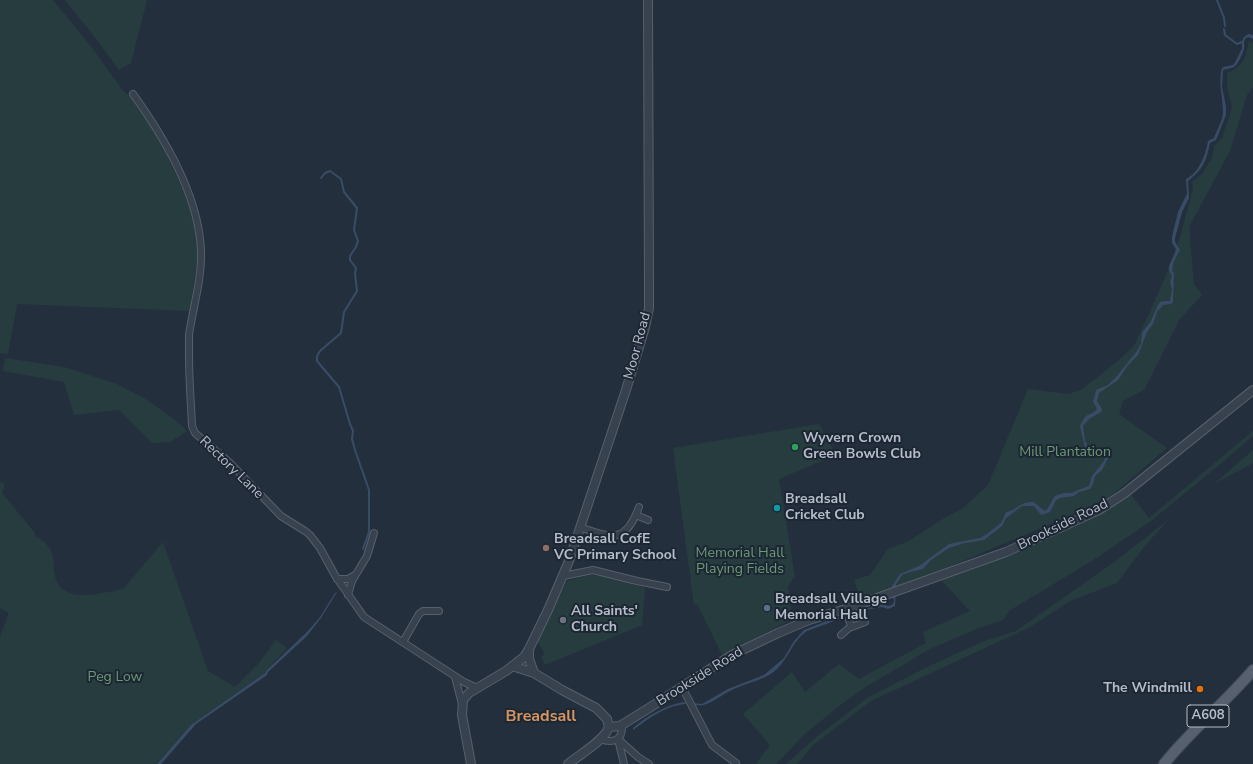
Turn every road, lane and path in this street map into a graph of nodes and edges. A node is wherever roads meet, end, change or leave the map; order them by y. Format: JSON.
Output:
{"nodes":[{"id":1,"x":648,"y":0,"type":"edge"},
{"id":2,"x":133,"y":94,"type":"dead end"},
{"id":3,"x":1253,"y":390,"type":"edge"},
{"id":4,"x":639,"y":507,"type":"dead end"},
{"id":5,"x":636,"y":515,"type":"junction"},
{"id":6,"x":648,"y":520,"type":"dead end"},
{"id":7,"x":580,"y":527,"type":"junction"},
{"id":8,"x":374,"y":533,"type":"dead end"},
{"id":9,"x":355,"y":575,"type":"junction"},
{"id":10,"x":563,"y":576,"type":"junction"},
{"id":11,"x":337,"y":579,"type":"junction"},
{"id":12,"x":667,"y":586,"type":"dead end"},
{"id":13,"x":348,"y":595,"type":"junction"},
{"id":14,"x":439,"y":611,"type":"dead end"},
{"id":15,"x":847,"y":614,"type":"junction"},
{"id":16,"x":865,"y":622,"type":"dead end"},
{"id":17,"x":851,"y":626,"type":"junction"},
{"id":18,"x":841,"y":635,"type":"dead end"},
{"id":19,"x":403,"y":642,"type":"junction"},
{"id":20,"x":529,"y":649,"type":"junction"},
{"id":21,"x":512,"y":666,"type":"junction"},
{"id":22,"x":1253,"y":670,"type":"edge"},
{"id":23,"x":534,"y":673,"type":"junction"},
{"id":24,"x":455,"y":677,"type":"junction"},
{"id":25,"x":682,"y":687,"type":"junction"},
{"id":26,"x":477,"y":688,"type":"junction"},
{"id":27,"x":462,"y":705,"type":"junction"},
{"id":28,"x":622,"y":724,"type":"junction"},
{"id":29,"x":609,"y":727,"type":"junction"},
{"id":30,"x":600,"y":739,"type":"junction"},
{"id":31,"x":618,"y":739,"type":"junction"},
{"id":32,"x":736,"y":763,"type":"dead end"},
{"id":33,"x":471,"y":764,"type":"edge"},
{"id":34,"x":568,"y":764,"type":"edge"},
{"id":35,"x":624,"y":764,"type":"edge"},
{"id":36,"x":649,"y":764,"type":"edge"},
{"id":37,"x":1164,"y":764,"type":"edge"}],
"edges":[{"from":1,"to":7,"type":"street","name":"Moor Road"},
{"from":2,"to":11,"type":"street","name":"Rectory Lane"},
{"from":3,"to":15,"type":"street","name":"Brookside Road"},
{"from":4,"to":5,"type":"street"},
{"from":5,"to":6,"type":"street"},
{"from":5,"to":7,"type":"street"},
{"from":7,"to":10,"type":"street","name":"Moor Road"},
{"from":8,"to":9,"type":"street"},
{"from":9,"to":11,"type":"street"},
{"from":9,"to":13,"type":"street"},
{"from":10,"to":12,"type":"street"},
{"from":10,"to":20,"type":"street","name":"Moor Road"},
{"from":11,"to":13,"type":"street","name":"Rectory Lane"},
{"from":13,"to":19,"type":"street","name":"Rectory Lane"},
{"from":14,"to":19,"type":"street"},
{"from":15,"to":17,"type":"street"},
{"from":15,"to":25,"type":"street","name":"Brookside Road"},
{"from":16,"to":17,"type":"street"},
{"from":17,"to":18,"type":"street"},
{"from":19,"to":24,"type":"street","name":"Rectory Lane"},
{"from":20,"to":21,"type":"street","name":"Moor Road"},
{"from":20,"to":23,"type":"street"},
{"from":21,"to":23,"type":"street"},
{"from":21,"to":26,"type":"street","name":"Moor Road"},
{"from":22,"to":37,"type":"main road","number":"A608"},
{"from":23,"to":29,"type":"street"},
{"from":24,"to":26,"type":"street","name":"Rectory Lane"},
{"from":24,"to":27,"type":"street"},
{"from":25,"to":28,"type":"street","name":"Brookside Road"},
{"from":25,"to":32,"type":"street"},
{"from":26,"to":27,"type":"street"},
{"from":27,"to":33,"type":"street"},
{"from":28,"to":29,"type":"street","name":"Brookside Road"},
{"from":28,"to":31,"type":"street"},
{"from":29,"to":30,"type":"street"},
{"from":30,"to":31,"type":"street"},
{"from":30,"to":34,"type":"street"},
{"from":31,"to":35,"type":"street"},
{"from":31,"to":36,"type":"street"}]}
